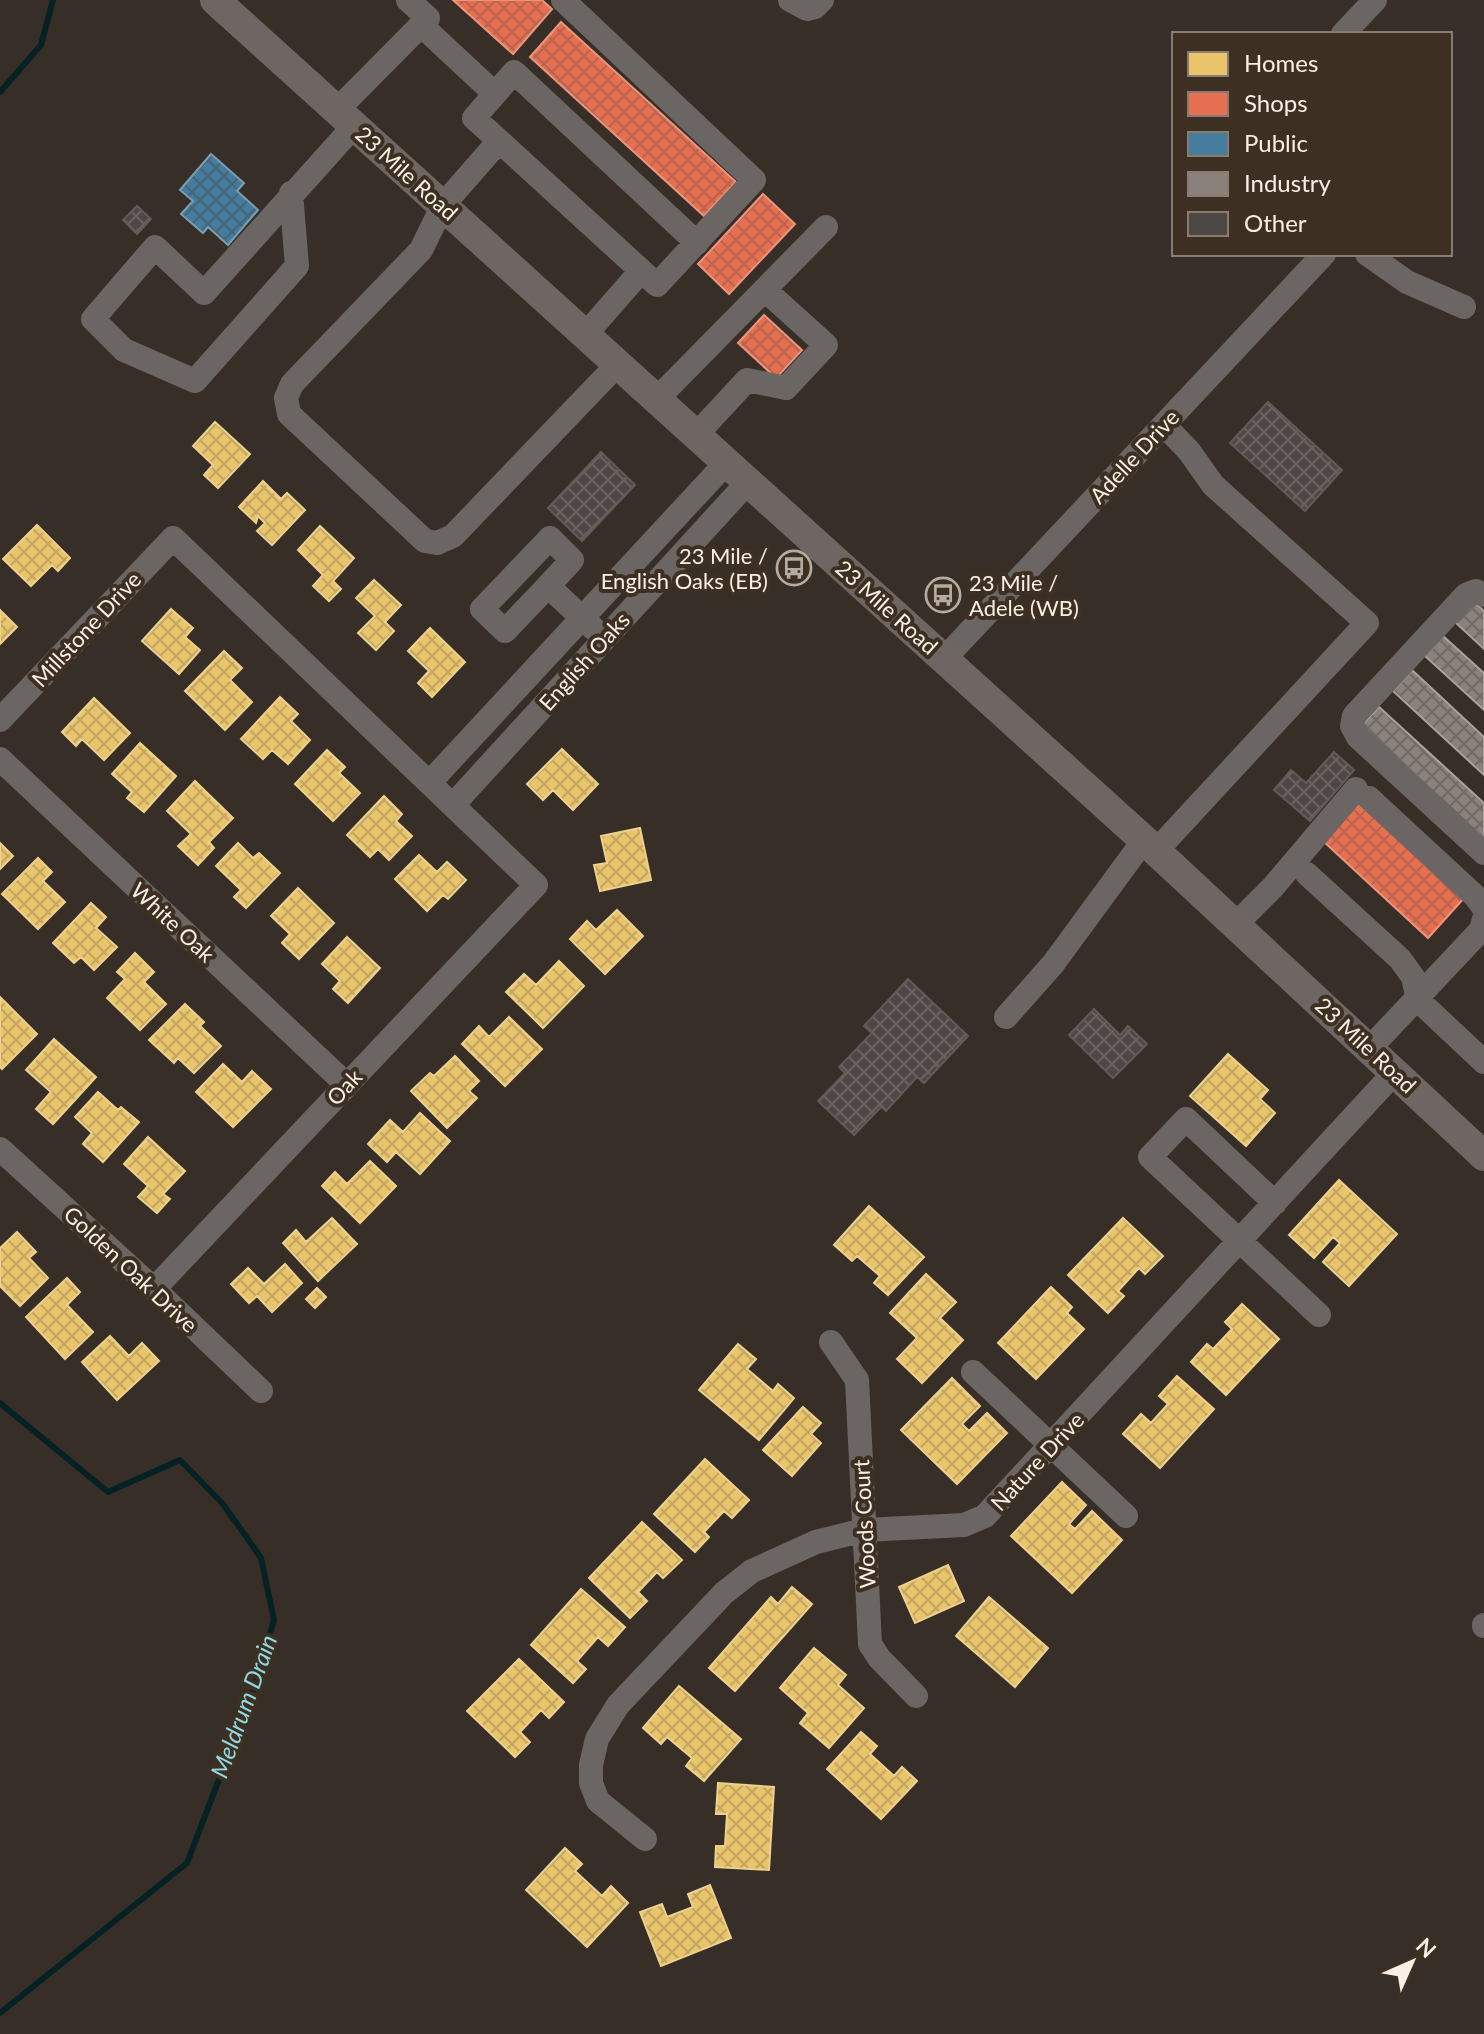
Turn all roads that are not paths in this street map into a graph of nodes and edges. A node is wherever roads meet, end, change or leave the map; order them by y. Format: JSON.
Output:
{"nodes":[{"id":1,"x":215,"y":0,"type":"edge"},
{"id":2,"x":408,"y":0,"type":"edge"},
{"id":3,"x":563,"y":0,"type":"edge"},
{"id":4,"x":790,"y":0,"type":"edge"},
{"id":5,"x":1375,"y":0,"type":"edge"},
{"id":6,"x":822,"y":1,"type":"edge"},
{"id":7,"x":421,"y":25,"type":"junction"},
{"id":8,"x":1345,"y":32,"type":"edge"},
{"id":9,"x":495,"y":94,"type":"junction"},
{"id":10,"x":346,"y":118,"type":"junction"},
{"id":11,"x":499,"y":141,"type":"junction"},
{"id":12,"x":291,"y":193,"type":"junction"},
{"id":13,"x":443,"y":205,"type":"junction"},
{"id":14,"x":826,"y":227,"type":"dead end"},
{"id":15,"x":697,"y":243,"type":"junction"},
{"id":16,"x":1322,"y":256,"type":"edge"},
{"id":17,"x":1370,"y":256,"type":"edge"},
{"id":18,"x":641,"y":271,"type":"junction"},
{"id":19,"x":766,"y":291,"type":"junction"},
{"id":20,"x":1464,"y":307,"type":"dead end"},
{"id":21,"x":585,"y":335,"type":"junction"},
{"id":22,"x":618,"y":364,"type":"junction"},
{"id":23,"x":657,"y":399,"type":"junction"},
{"id":24,"x":1164,"y":425,"type":"junction"},
{"id":25,"x":696,"y":435,"type":"junction"},
{"id":26,"x":738,"y":472,"type":"junction"},
{"id":27,"x":548,"y":586,"type":"dead end"},
{"id":28,"x":1484,"y":595,"type":"edge"},
{"id":29,"x":582,"y":618,"type":"junction"},
{"id":30,"x":604,"y":638,"type":"junction"},
{"id":31,"x":944,"y":659,"type":"junction"},
{"id":32,"x":0,"y":720,"type":"edge"},
{"id":33,"x":0,"y":759,"type":"edge"},
{"id":34,"x":430,"y":782,"type":"junction"},
{"id":35,"x":453,"y":805,"type":"junction"},
{"id":36,"x":1150,"y":846,"type":"junction"},
{"id":37,"x":1484,"y":853,"type":"edge"},
{"id":38,"x":1307,"y":874,"type":"dead end"},
{"id":39,"x":1484,"y":908,"type":"edge"},
{"id":40,"x":1484,"y":919,"type":"edge"},
{"id":41,"x":1236,"y":924,"type":"junction"},
{"id":42,"x":1418,"y":1000,"type":"junction"},
{"id":43,"x":1006,"y":1017,"type":"dead end"},
{"id":44,"x":1370,"y":1048,"type":"junction"},
{"id":45,"x":1484,"y":1062,"type":"edge"},
{"id":46,"x":1395,"y":1072,"type":"junction"},
{"id":47,"x":346,"y":1084,"type":"junction"},
{"id":48,"x":0,"y":1149,"type":"edge"},
{"id":49,"x":1483,"y":1152,"type":"edge"},
{"id":50,"x":1275,"y":1203,"type":"junction"},
{"id":51,"x":1238,"y":1240,"type":"junction"},
{"id":52,"x":154,"y":1289,"type":"junction"},
{"id":53,"x":1319,"y":1315,"type":"dead end"},
{"id":54,"x":831,"y":1342,"type":"dead end"},
{"id":55,"x":973,"y":1372,"type":"dead end"},
{"id":56,"x":261,"y":1391,"type":"dead end"},
{"id":57,"x":1052,"y":1446,"type":"junction"},
{"id":58,"x":1126,"y":1516,"type":"dead end"},
{"id":59,"x":864,"y":1530,"type":"junction"},
{"id":60,"x":916,"y":1696,"type":"dead end"},
{"id":61,"x":645,"y":1839,"type":"dead end"}],
"edges":[{"from":1,"to":10,"type":"main road","name":"23 Mile Road"},
{"from":2,"to":7,"type":"street"},
{"from":3,"to":15,"type":"street"},
{"from":4,"to":6,"type":"street"},
{"from":5,"to":8,"type":"street"},
{"from":7,"to":9,"type":"street"},
{"from":7,"to":10,"type":"street"},
{"from":9,"to":11,"type":"street"},
{"from":9,"to":15,"type":"street"},
{"from":10,"to":12,"type":"street"},
{"from":10,"to":13,"type":"main road","name":"23 Mile Road"},
{"from":11,"to":13,"type":"street"},
{"from":11,"to":18,"type":"street"},
{"from":12,"to":12,"type":"street"},
{"from":13,"to":21,"type":"main road","name":"23 Mile Road"},
{"from":13,"to":22,"type":"street"},
{"from":14,"to":19,"type":"street"},
{"from":15,"to":18,"type":"street"},
{"from":16,"to":24,"type":"street","name":"Adelle Drive"},
{"from":17,"to":20,"type":"street"},
{"from":18,"to":21,"type":"street"},
{"from":19,"to":23,"type":"street"},
{"from":19,"to":25,"type":"street"},
{"from":21,"to":22,"type":"main road","name":"23 Mile Road"},
{"from":22,"to":23,"type":"main road","name":"23 Mile Road"},
{"from":23,"to":25,"type":"main road","name":"23 Mile Road"},
{"from":24,"to":31,"type":"street","name":"Adelle Drive"},
{"from":24,"to":36,"type":"street"},
{"from":25,"to":26,"type":"main road","name":"23 Mile Road"},
{"from":26,"to":29,"type":"street","name":"English Oaks"},
{"from":26,"to":30,"type":"street","name":"English Oaks"},
{"from":26,"to":31,"type":"main road","name":"23 Mile Road"},
{"from":27,"to":29,"type":"street"},
{"from":28,"to":37,"type":"street"},
{"from":29,"to":30,"type":"street"},
{"from":29,"to":34,"type":"street","name":"English Oaks"},
{"from":30,"to":35,"type":"street","name":"English Oaks"},
{"from":31,"to":36,"type":"main road","name":"23 Mile Road"},
{"from":32,"to":34,"type":"street","name":"Millstone Drive"},
{"from":33,"to":47,"type":"street","name":"White Oak"},
{"from":34,"to":35,"type":"street"},
{"from":35,"to":47,"type":"street","name":"Oak"},
{"from":36,"to":41,"type":"main road","name":"23 Mile Road"},
{"from":36,"to":43,"type":"street"},
{"from":38,"to":42,"type":"street"},
{"from":39,"to":41,"type":"street"},
{"from":40,"to":42,"type":"street"},
{"from":41,"to":44,"type":"main road","name":"23 Mile Road"},
{"from":42,"to":44,"type":"street"},
{"from":42,"to":45,"type":"street"},
{"from":44,"to":46,"type":"main road","name":"23 Mile Road"},
{"from":46,"to":49,"type":"main road","name":"23 Mile Road"},
{"from":46,"to":50,"type":"street","name":"Nature Drive"},
{"from":47,"to":52,"type":"street","name":"Oak"},
{"from":48,"to":52,"type":"street","name":"Golden Oak Drive"},
{"from":50,"to":51,"type":"street","name":"Nature Drive"},
{"from":50,"to":51,"type":"street"},
{"from":51,"to":53,"type":"street"},
{"from":51,"to":57,"type":"street","name":"Nature Drive"},
{"from":52,"to":56,"type":"street","name":"Golden Oak Drive"},
{"from":54,"to":59,"type":"street","name":"Woods Court"},
{"from":55,"to":57,"type":"street"},
{"from":57,"to":58,"type":"street"},
{"from":57,"to":59,"type":"street","name":"Nature Drive"},
{"from":59,"to":60,"type":"street","name":"Woods Court"},
{"from":59,"to":61,"type":"street","name":"Nature Drive"}]}
